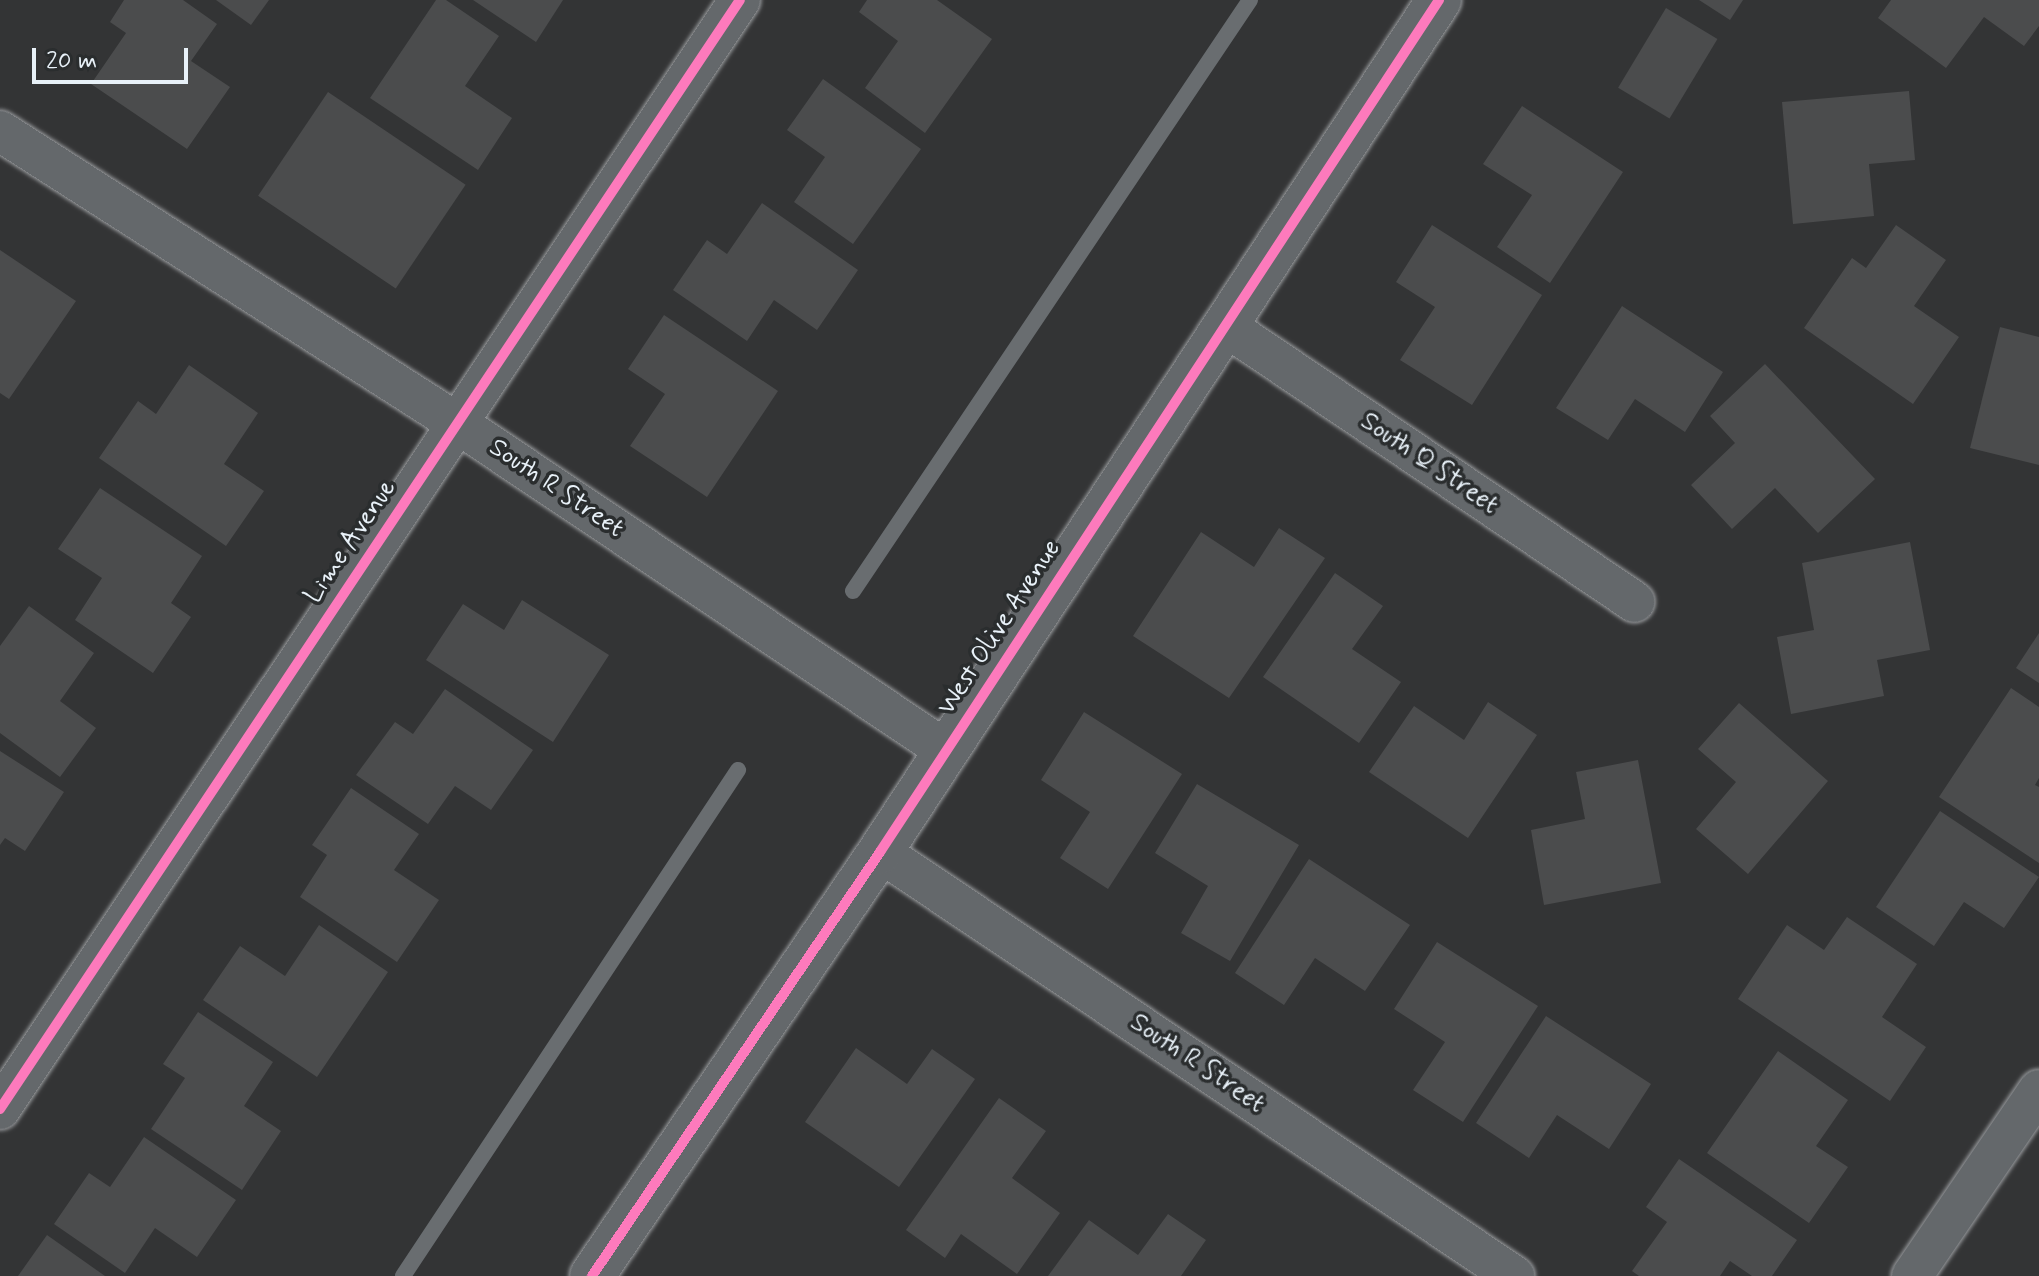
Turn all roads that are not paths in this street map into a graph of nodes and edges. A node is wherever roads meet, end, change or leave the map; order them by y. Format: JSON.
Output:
{"nodes":[{"id":1,"x":740,"y":0,"type":"edge"},
{"id":2,"x":1439,"y":0,"type":"edge"},
{"id":3,"x":0,"y":131,"type":"edge"},
{"id":4,"x":1224,"y":325,"type":"junction"},
{"id":5,"x":457,"y":423,"type":"junction"},
{"id":6,"x":1634,"y":602,"type":"dead end"},
{"id":7,"x":947,"y":751,"type":"junction"},
{"id":8,"x":880,"y":852,"type":"junction"},
{"id":9,"x":2039,"y":1090,"type":"edge"},
{"id":10,"x":0,"y":1109,"type":"edge"},
{"id":11,"x":592,"y":1276,"type":"edge"},
{"id":12,"x":1514,"y":1276,"type":"edge"},
{"id":13,"x":1912,"y":1276,"type":"edge"}],
"edges":[{"from":1,"to":5,"type":"street","name":"Lime Avenue"},
{"from":2,"to":4,"type":"street","name":"West Olive Avenue"},
{"from":3,"to":5,"type":"street","name":"South R Street"},
{"from":4,"to":6,"type":"street","name":"South Q Street"},
{"from":4,"to":7,"type":"street","name":"West Olive Avenue"},
{"from":5,"to":7,"type":"street","name":"South R Street"},
{"from":5,"to":10,"type":"street","name":"Lime Avenue"},
{"from":7,"to":8,"type":"street","name":"West Olive Avenue"},
{"from":8,"to":11,"type":"street","name":"West Olive Avenue"},
{"from":8,"to":12,"type":"street","name":"South R Street"},
{"from":9,"to":13,"type":"street"}]}
